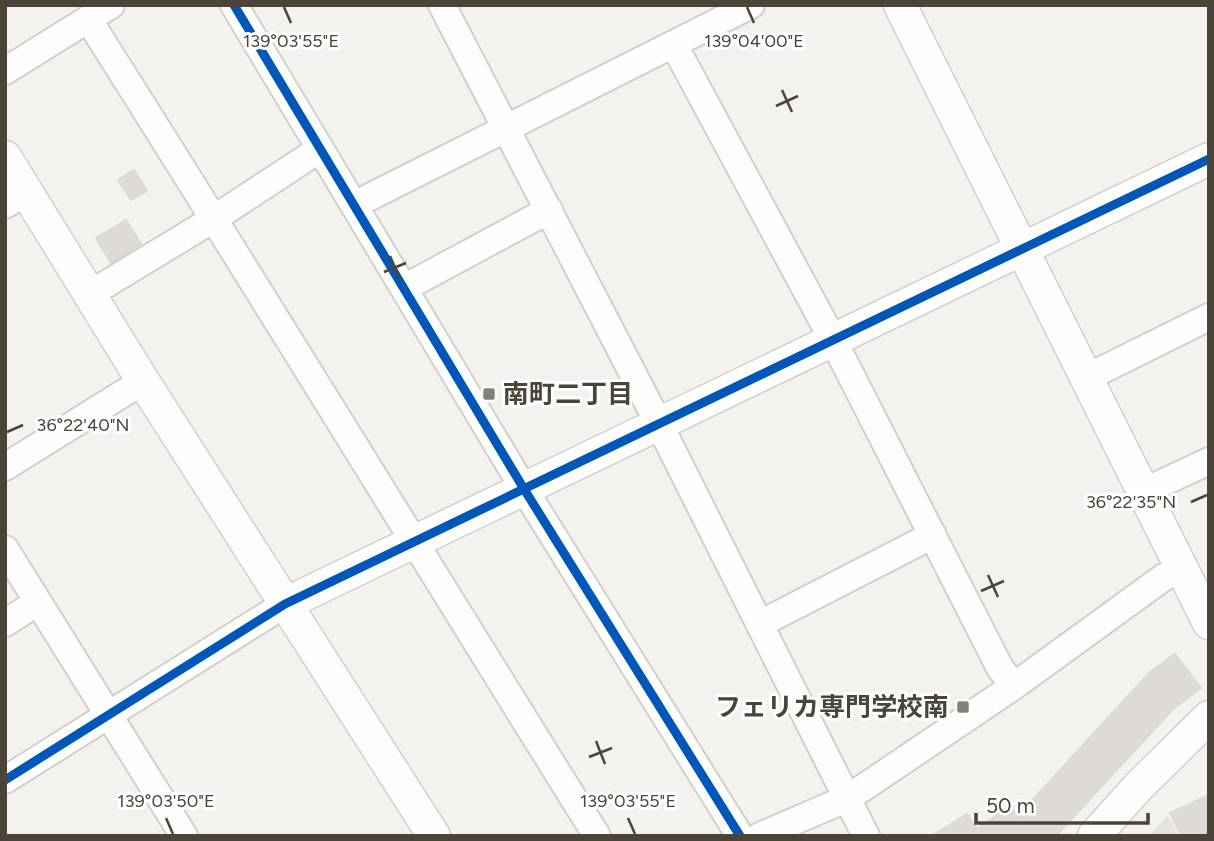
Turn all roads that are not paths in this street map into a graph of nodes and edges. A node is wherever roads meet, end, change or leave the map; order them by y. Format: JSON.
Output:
{"nodes":[{"id":1,"x":111,"y":5,"type":"edge"},
{"id":2,"x":234,"y":5,"type":"edge"},
{"id":3,"x":751,"y":5,"type":"edge"},
{"id":4,"x":900,"y":5,"type":"edge"},
{"id":5,"x":445,"y":7,"type":"edge"},
{"id":6,"x":88,"y":19,"type":"junction"},
{"id":7,"x":674,"y":45,"type":"junction"},
{"id":8,"x":5,"y":71,"type":"edge"},
{"id":9,"x":506,"y":127,"type":"junction"},
{"id":10,"x":320,"y":149,"type":"junction"},
{"id":11,"x":5,"y":158,"type":"edge"},
{"id":12,"x":1209,"y":159,"type":"edge"},
{"id":13,"x":16,"y":199,"type":"edge"},
{"id":14,"x":354,"y":205,"type":"junction"},
{"id":15,"x":549,"y":210,"type":"junction"},
{"id":16,"x":215,"y":218,"type":"junction"},
{"id":17,"x":1022,"y":249,"type":"junction"},
{"id":18,"x":404,"y":288,"type":"junction"},
{"id":19,"x":90,"y":294,"type":"junction"},
{"id":20,"x":1209,"y":317,"type":"edge"},
{"id":21,"x":833,"y":340,"type":"junction"},
{"id":22,"x":1086,"y":378,"type":"junction"},
{"id":23,"x":143,"y":380,"type":"junction"},
{"id":24,"x":659,"y":424,"type":"junction"},
{"id":25,"x":1209,"y":461,"type":"edge"},
{"id":26,"x":5,"y":467,"type":"edge"},
{"id":27,"x":524,"y":489,"type":"junction"},
{"id":28,"x":1143,"y":492,"type":"junction"},
{"id":29,"x":933,"y":535,"type":"junction"},
{"id":30,"x":413,"y":543,"type":"junction"},
{"id":31,"x":5,"y":549,"type":"edge"},
{"id":32,"x":1182,"y":570,"type":"junction"},
{"id":33,"x":38,"y":602,"type":"junction"},
{"id":34,"x":285,"y":604,"type":"junction"},
{"id":35,"x":5,"y":623,"type":"edge"},
{"id":36,"x":1209,"y":623,"type":"edge"},
{"id":37,"x":760,"y":624,"type":"junction"},
{"id":38,"x":1014,"y":686,"type":"junction"},
{"id":39,"x":108,"y":715,"type":"junction"},
{"id":40,"x":1209,"y":717,"type":"edge"},
{"id":41,"x":5,"y":780,"type":"edge"},
{"id":42,"x":848,"y":797,"type":"junction"},
{"id":43,"x":184,"y":836,"type":"edge"},
{"id":44,"x":434,"y":836,"type":"edge"},
{"id":45,"x":597,"y":836,"type":"edge"},
{"id":46,"x":740,"y":836,"type":"edge"},
{"id":47,"x":760,"y":836,"type":"edge"},
{"id":48,"x":866,"y":836,"type":"edge"},
{"id":49,"x":1094,"y":836,"type":"edge"}],
"edges":[{"from":1,"to":6,"type":"street"},
{"from":2,"to":10,"type":"street"},
{"from":3,"to":7,"type":"street"},
{"from":4,"to":17,"type":"street"},
{"from":5,"to":9,"type":"street"},
{"from":6,"to":8,"type":"street"},
{"from":6,"to":16,"type":"street"},
{"from":7,"to":9,"type":"street"},
{"from":7,"to":21,"type":"street"},
{"from":9,"to":14,"type":"street"},
{"from":9,"to":15,"type":"street"},
{"from":10,"to":14,"type":"street"},
{"from":10,"to":16,"type":"street"},
{"from":11,"to":13,"type":"street"},
{"from":12,"to":17,"type":"street"},
{"from":13,"to":19,"type":"street"},
{"from":14,"to":18,"type":"street"},
{"from":15,"to":18,"type":"street"},
{"from":15,"to":24,"type":"street"},
{"from":16,"to":19,"type":"street"},
{"from":16,"to":30,"type":"street"},
{"from":17,"to":21,"type":"street"},
{"from":17,"to":22,"type":"street"},
{"from":18,"to":27,"type":"street"},
{"from":19,"to":23,"type":"street"},
{"from":20,"to":22,"type":"street"},
{"from":21,"to":24,"type":"street"},
{"from":21,"to":29,"type":"street"},
{"from":22,"to":28,"type":"street"},
{"from":23,"to":26,"type":"street"},
{"from":23,"to":34,"type":"street"},
{"from":24,"to":27,"type":"street"},
{"from":24,"to":37,"type":"street"},
{"from":25,"to":28,"type":"street"},
{"from":27,"to":30,"type":"street"},
{"from":27,"to":46,"type":"street"},
{"from":28,"to":32,"type":"street"},
{"from":29,"to":37,"type":"street"},
{"from":29,"to":38,"type":"street"},
{"from":30,"to":34,"type":"street"},
{"from":30,"to":45,"type":"street"},
{"from":31,"to":33,"type":"street"},
{"from":32,"to":36,"type":"street"},
{"from":32,"to":38,"type":"street"},
{"from":33,"to":35,"type":"street"},
{"from":33,"to":39,"type":"street"},
{"from":34,"to":39,"type":"street"},
{"from":34,"to":44,"type":"street"},
{"from":37,"to":42,"type":"street"},
{"from":38,"to":42,"type":"street"},
{"from":39,"to":41,"type":"street"},
{"from":39,"to":43,"type":"street"},
{"from":40,"to":49,"type":"street"},
{"from":42,"to":47,"type":"street"},
{"from":42,"to":48,"type":"street"}]}
